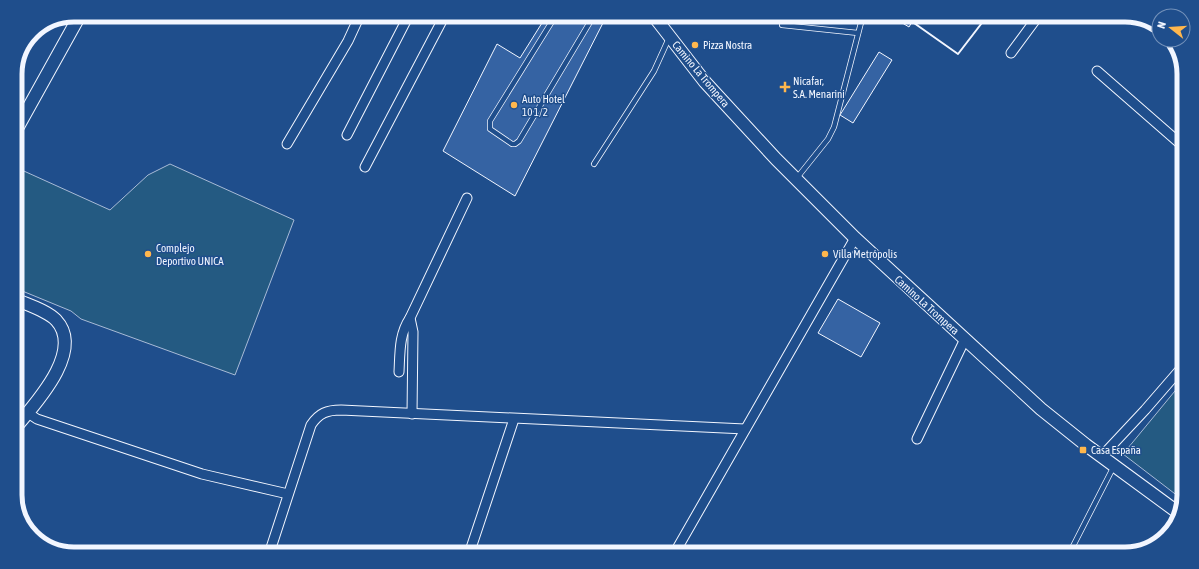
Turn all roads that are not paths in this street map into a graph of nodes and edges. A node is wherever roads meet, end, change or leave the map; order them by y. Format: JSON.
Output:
{"nodes":[{"id":1,"x":76,"y":22,"type":"edge"},
{"id":2,"x":357,"y":22,"type":"edge"},
{"id":3,"x":405,"y":22,"type":"edge"},
{"id":4,"x":441,"y":22,"type":"edge"},
{"id":5,"x":552,"y":22,"type":"edge"},
{"id":6,"x":590,"y":22,"type":"edge"},
{"id":7,"x":658,"y":22,"type":"edge"},
{"id":8,"x":861,"y":22,"type":"edge"},
{"id":9,"x":1034,"y":22,"type":"edge"},
{"id":10,"x":782,"y":25,"type":"dead end"},
{"id":11,"x":858,"y":33,"type":"junction"},
{"id":12,"x":670,"y":37,"type":"junction"},
{"id":13,"x":1010,"y":53,"type":"dead end"},
{"id":14,"x":1097,"y":70,"type":"dead end"},
{"id":15,"x":22,"y":119,"type":"edge"},
{"id":16,"x":347,"y":135,"type":"dead end"},
{"id":17,"x":1177,"y":142,"type":"edge"},
{"id":18,"x":287,"y":144,"type":"dead end"},
{"id":19,"x":594,"y":164,"type":"dead end"},
{"id":20,"x":365,"y":167,"type":"dead end"},
{"id":21,"x":796,"y":179,"type":"junction"},
{"id":22,"x":467,"y":198,"type":"dead end"},
{"id":23,"x":855,"y":238,"type":"junction"},
{"id":24,"x":22,"y":302,"type":"edge"},
{"id":25,"x":410,"y":318,"type":"junction"},
{"id":26,"x":965,"y":339,"type":"junction"},
{"id":27,"x":398,"y":372,"type":"dead end"},
{"id":28,"x":1177,"y":373,"type":"edge"},
{"id":29,"x":28,"y":413,"type":"junction"},
{"id":30,"x":412,"y":414,"type":"junction"},
{"id":31,"x":514,"y":419,"type":"junction"},
{"id":32,"x":22,"y":420,"type":"edge"},
{"id":33,"x":745,"y":429,"type":"junction"},
{"id":34,"x":917,"y":439,"type":"dead end"},
{"id":35,"x":1101,"y":457,"type":"junction"},
{"id":36,"x":1114,"y":466,"type":"junction"},
{"id":37,"x":288,"y":494,"type":"junction"},
{"id":38,"x":1174,"y":510,"type":"edge"},
{"id":39,"x":271,"y":547,"type":"edge"},
{"id":40,"x":471,"y":547,"type":"edge"},
{"id":41,"x":678,"y":547,"type":"edge"},
{"id":42,"x":1073,"y":547,"type":"edge"}],
"edges":[{"from":1,"to":15,"type":"street"},
{"from":2,"to":18,"type":"street"},
{"from":3,"to":16,"type":"street"},
{"from":4,"to":20,"type":"street"},
{"from":5,"to":6,"type":"lane"},
{"from":7,"to":12,"type":"street","name":"Camino La Trompera"},
{"from":8,"to":11,"type":"lane"},
{"from":9,"to":13,"type":"street"},
{"from":10,"to":11,"type":"lane"},
{"from":11,"to":21,"type":"lane"},
{"from":12,"to":19,"type":"lane"},
{"from":12,"to":21,"type":"street","name":"Camino La Trompera"},
{"from":14,"to":17,"type":"street"},
{"from":21,"to":23,"type":"street","name":"Camino La Trompera"},
{"from":22,"to":25,"type":"street"},
{"from":23,"to":26,"type":"street","name":"Camino La Trompera"},
{"from":23,"to":33,"type":"street"},
{"from":24,"to":29,"type":"street"},
{"from":25,"to":27,"type":"street"},
{"from":25,"to":30,"type":"street"},
{"from":26,"to":34,"type":"street"},
{"from":26,"to":35,"type":"street","name":"Camino La Trompera"},
{"from":28,"to":35,"type":"street"},
{"from":29,"to":32,"type":"street"},
{"from":29,"to":37,"type":"street"},
{"from":30,"to":31,"type":"street"},
{"from":30,"to":37,"type":"street"},
{"from":31,"to":33,"type":"street"},
{"from":31,"to":40,"type":"street"},
{"from":33,"to":41,"type":"street"},
{"from":35,"to":36,"type":"street","name":"Camino La Trompera"},
{"from":36,"to":38,"type":"street","name":"Camino La Trompera"},
{"from":36,"to":42,"type":"lane"},
{"from":37,"to":39,"type":"street"}]}
